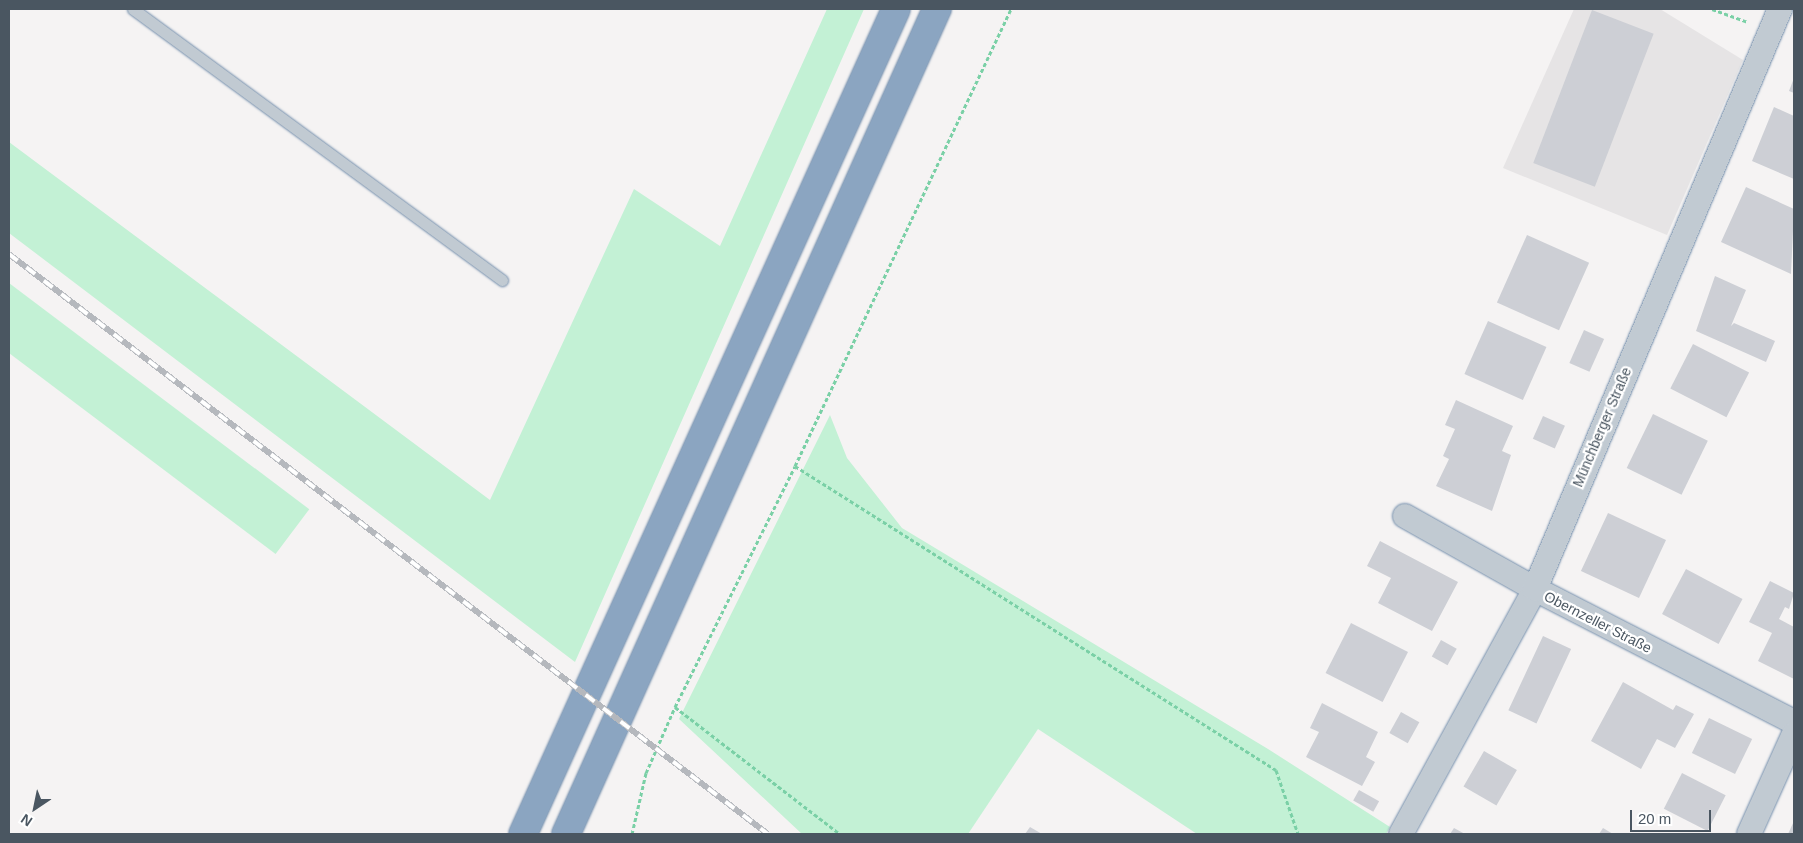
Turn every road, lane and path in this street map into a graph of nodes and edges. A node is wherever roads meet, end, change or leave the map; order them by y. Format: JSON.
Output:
{"nodes":[{"id":1,"x":133,"y":9,"type":"edge"},
{"id":2,"x":896,"y":9,"type":"edge"},
{"id":3,"x":937,"y":9,"type":"edge"},
{"id":4,"x":1011,"y":9,"type":"edge"},
{"id":5,"x":1712,"y":9,"type":"edge"},
{"id":6,"x":1776,"y":19,"type":"edge"},
{"id":7,"x":502,"y":280,"type":"dead end"},
{"id":8,"x":795,"y":466,"type":"junction"},
{"id":9,"x":1405,"y":516,"type":"dead end"},
{"id":10,"x":1534,"y":589,"type":"junction"},
{"id":11,"x":676,"y":707,"type":"junction"},
{"id":12,"x":1794,"y":722,"type":"edge"},
{"id":13,"x":1794,"y":734,"type":"edge"},
{"id":14,"x":523,"y":834,"type":"edge"},
{"id":15,"x":566,"y":834,"type":"edge"},
{"id":16,"x":632,"y":834,"type":"edge"},
{"id":17,"x":840,"y":834,"type":"edge"},
{"id":18,"x":1298,"y":834,"type":"edge"},
{"id":19,"x":1401,"y":834,"type":"edge"},
{"id":20,"x":1749,"y":834,"type":"edge"}],
"edges":[{"from":1,"to":7,"type":"lane"},
{"from":2,"to":14,"type":"highway"},
{"from":3,"to":15,"type":"highway"},
{"from":4,"to":8,"type":"path"},
{"from":5,"to":6,"type":"path"},
{"from":6,"to":10,"type":"street","name":"Münchberger Straße"},
{"from":8,"to":11,"type":"path"},
{"from":8,"to":18,"type":"path"},
{"from":9,"to":10,"type":"street","name":"Obernzeller Straße"},
{"from":10,"to":12,"type":"street","name":"Obernzeller Straße"},
{"from":10,"to":19,"type":"street","name":"Münchberger Straße"},
{"from":11,"to":16,"type":"path"},
{"from":11,"to":17,"type":"path"},
{"from":13,"to":20,"type":"street"}]}
